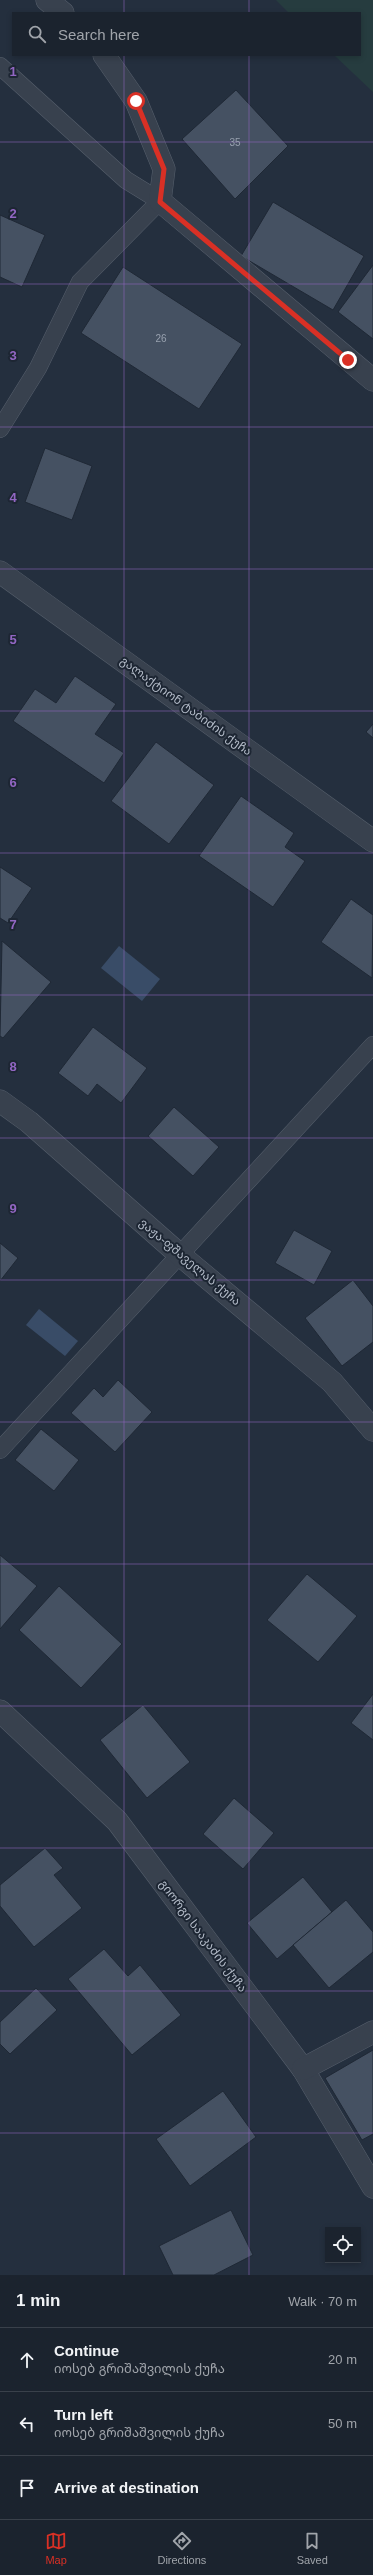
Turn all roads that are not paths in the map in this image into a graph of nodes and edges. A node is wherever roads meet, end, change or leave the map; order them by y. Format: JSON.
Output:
{"nodes":[{"id":1,"x":47,"y":0,"type":"edge"},
{"id":2,"x":62,"y":12,"type":"edge"},
{"id":3,"x":105,"y":56,"type":"edge"},
{"id":4,"x":0,"y":66,"type":"edge"},
{"id":5,"x":160,"y":202,"type":"junction"},
{"id":6,"x":373,"y":380,"type":"edge"},
{"id":7,"x":0,"y":429,"type":"edge"},
{"id":8,"x":0,"y":572,"type":"edge"},
{"id":9,"x":373,"y":840,"type":"edge"},
{"id":10,"x":373,"y":1045,"type":"edge"},
{"id":11,"x":0,"y":1101,"type":"edge"},
{"id":12,"x":180,"y":1255,"type":"junction"},
{"id":13,"x":373,"y":1430,"type":"edge"},
{"id":14,"x":0,"y":1450,"type":"edge"},
{"id":15,"x":0,"y":1711,"type":"edge"},
{"id":16,"x":373,"y":2032,"type":"edge"},
{"id":17,"x":303,"y":2069,"type":"junction"},
{"id":18,"x":373,"y":2187,"type":"edge"}],
"edges":[{"from":1,"to":2,"type":"street"},
{"from":3,"to":5,"type":"street"},
{"from":4,"to":5,"type":"lane"},
{"from":5,"to":6,"type":"street"},
{"from":5,"to":7,"type":"lane"},
{"from":8,"to":9,"type":"street","name":"გალაქტიონ ტაბიძის ქუჩა"},
{"from":10,"to":12,"type":"lane"},
{"from":11,"to":12,"type":"street","name":"ვაჟა-ფშაველას ქუჩა"},
{"from":12,"to":13,"type":"street","name":"ვაჟა-ფშაველას ქუჩა"},
{"from":12,"to":14,"type":"lane"},
{"from":15,"to":17,"type":"street","name":"გიორგი სააკაძის ქუჩა"},
{"from":16,"to":17,"type":"street"},
{"from":17,"to":18,"type":"street","name":"გიორგი სააკაძის ქუჩა"}]}
